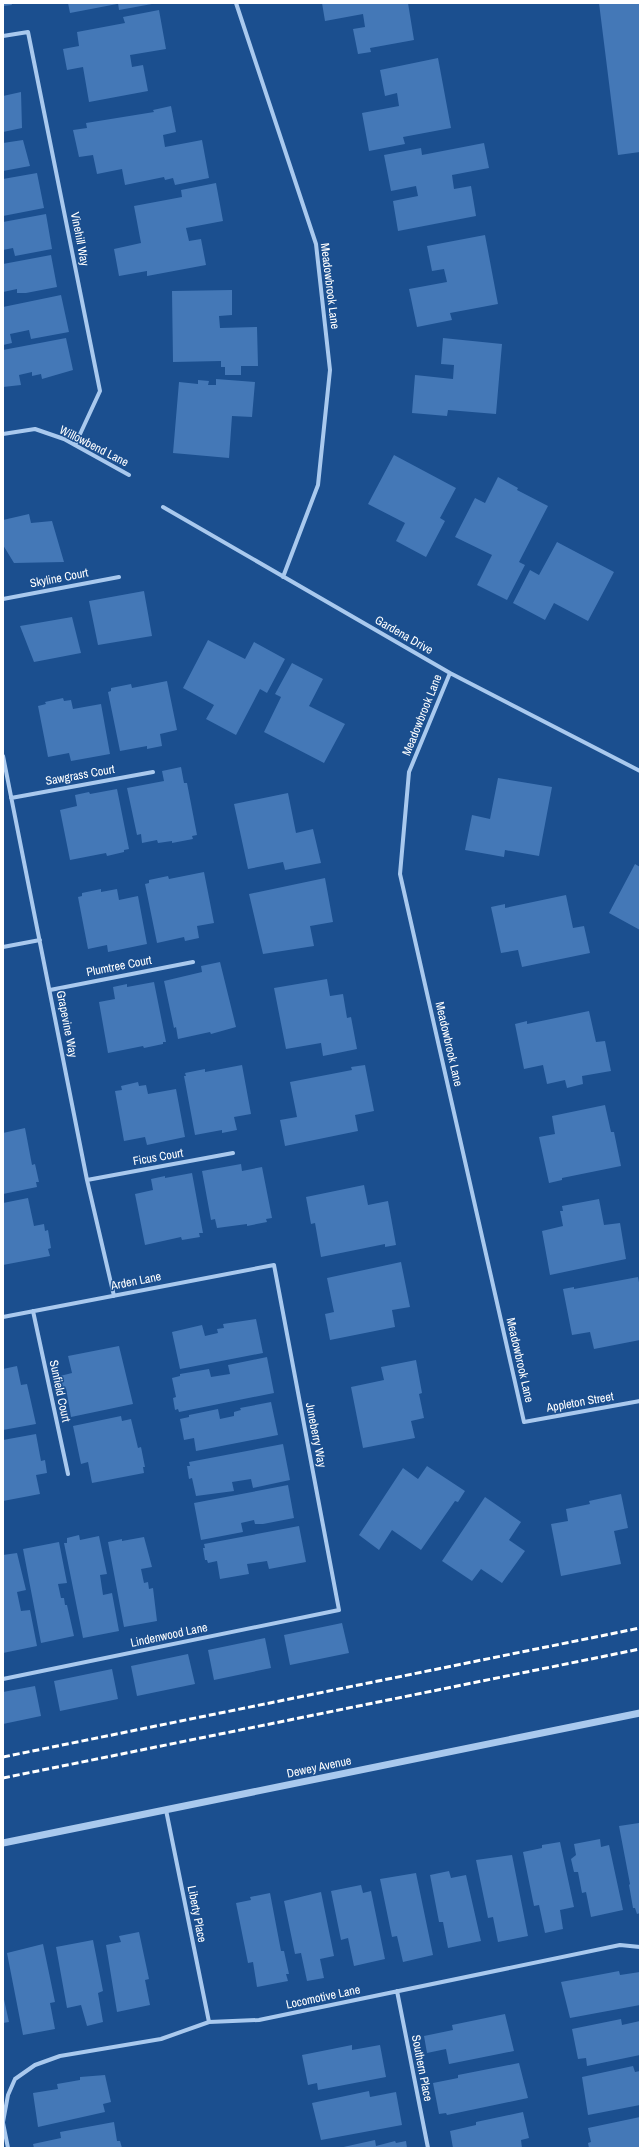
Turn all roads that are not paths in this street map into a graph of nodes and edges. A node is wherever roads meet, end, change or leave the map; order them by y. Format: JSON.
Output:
{"nodes":[{"id":1,"x":236,"y":3,"type":"edge"},
{"id":2,"x":3,"y":36,"type":"edge"},
{"id":3,"x":3,"y":434,"type":"edge"},
{"id":4,"x":74,"y":445,"type":"junction"},
{"id":5,"x":129,"y":475,"type":"dead end"},
{"id":6,"x":163,"y":507,"type":"dead end"},
{"id":7,"x":119,"y":577,"type":"dead end"},
{"id":8,"x":284,"y":577,"type":"junction"},
{"id":9,"x":3,"y":599,"type":"edge"},
{"id":10,"x":450,"y":673,"type":"junction"},
{"id":11,"x":3,"y":756,"type":"edge"},
{"id":12,"x":153,"y":772,"type":"dead end"},
{"id":13,"x":640,"y":772,"type":"edge"},
{"id":14,"x":11,"y":798,"type":"junction"},
{"id":15,"x":40,"y":940,"type":"junction"},
{"id":16,"x":3,"y":947,"type":"edge"},
{"id":17,"x":193,"y":962,"type":"dead end"},
{"id":18,"x":50,"y":990,"type":"junction"},
{"id":19,"x":232,"y":1154,"type":"dead end"},
{"id":20,"x":88,"y":1180,"type":"junction"},
{"id":21,"x":274,"y":1265,"type":"joint"},
{"id":22,"x":114,"y":1296,"type":"junction"},
{"id":23,"x":33,"y":1311,"type":"junction"},
{"id":24,"x":3,"y":1317,"type":"edge"},
{"id":25,"x":640,"y":1401,"type":"edge"},
{"id":26,"x":524,"y":1422,"type":"joint"},
{"id":27,"x":68,"y":1474,"type":"dead end"},
{"id":28,"x":339,"y":1610,"type":"joint"},
{"id":29,"x":3,"y":1679,"type":"edge"},
{"id":30,"x":640,"y":1713,"type":"edge"},
{"id":31,"x":166,"y":1810,"type":"junction"},
{"id":32,"x":3,"y":1843,"type":"edge"},
{"id":33,"x":640,"y":1947,"type":"edge"},
{"id":34,"x":397,"y":1991,"type":"junction"},
{"id":35,"x":209,"y":2022,"type":"junction"},
{"id":36,"x":3,"y":2123,"type":"edge"},
{"id":37,"x":8,"y":2148,"type":"edge"},
{"id":38,"x":428,"y":2148,"type":"edge"}],
"edges":[{"from":1,"to":8,"type":"street","name":"Meadowbrook Lane"},
{"from":2,"to":4,"type":"street","name":"Vinehill Way"},
{"from":3,"to":4,"type":"street","name":"Willowbend Lane"},
{"from":4,"to":5,"type":"street","name":"Willowbend Lane"},
{"from":6,"to":8,"type":"street","name":"Gardena Drive"},
{"from":7,"to":9,"type":"street","name":"Skyline Court"},
{"from":8,"to":10,"type":"street","name":"Gardena Drive"},
{"from":10,"to":13,"type":"street","name":"Gardena Drive"},
{"from":10,"to":26,"type":"street","name":"Meadowbrook Lane"},
{"from":11,"to":14,"type":"street","name":"Grapevine Way"},
{"from":12,"to":14,"type":"street","name":"Sawgrass Court"},
{"from":14,"to":15,"type":"street","name":"Grapevine Way"},
{"from":15,"to":16,"type":"street"},
{"from":15,"to":18,"type":"street","name":"Grapevine Way"},
{"from":17,"to":18,"type":"street","name":"Plumtree Court"},
{"from":18,"to":20,"type":"street","name":"Grapevine Way"},
{"from":19,"to":20,"type":"street","name":"Ficus Court"},
{"from":20,"to":22,"type":"street","name":"Grapevine Way"},
{"from":21,"to":22,"type":"street","name":"Arden Lane"},
{"from":21,"to":28,"type":"street","name":"Juneberry Way"},
{"from":22,"to":23,"type":"street","name":"Arden Lane"},
{"from":23,"to":24,"type":"street","name":"Arden Lane"},
{"from":23,"to":27,"type":"street","name":"Sunfield Court"},
{"from":25,"to":26,"type":"street","name":"Appleton Street"},
{"from":28,"to":29,"type":"street","name":"Lindenwood Lane"},
{"from":30,"to":31,"type":"street","name":"Dewey Avenue"},
{"from":31,"to":32,"type":"street","name":"Dewey Avenue"},
{"from":31,"to":35,"type":"street","name":"Liberty Place"},
{"from":33,"to":34,"type":"street","name":"Locomotive Lane"},
{"from":34,"to":35,"type":"street","name":"Locomotive Lane"},
{"from":34,"to":38,"type":"street","name":"Southern Place"},
{"from":35,"to":36,"type":"street","name":"Locomotive Lane"},
{"from":36,"to":37,"type":"street"}]}
